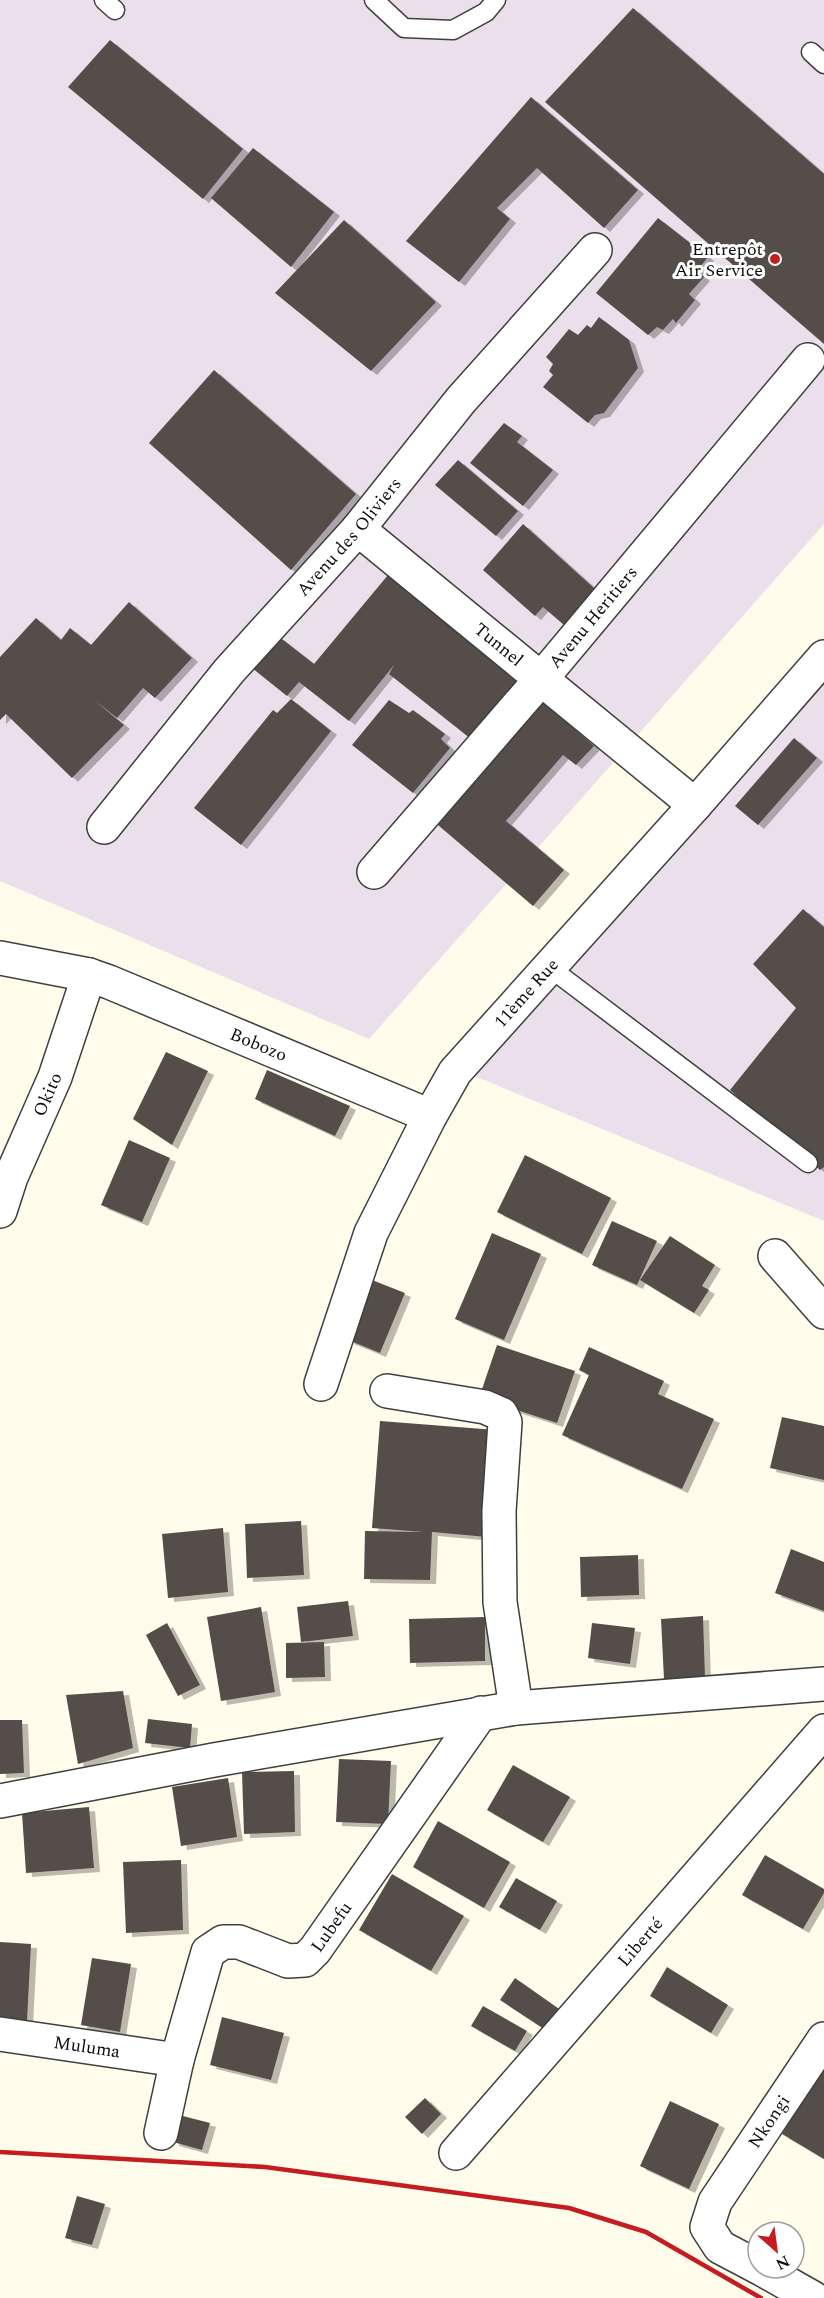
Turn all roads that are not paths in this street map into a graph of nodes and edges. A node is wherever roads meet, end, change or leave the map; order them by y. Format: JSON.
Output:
{"nodes":[{"id":1,"x":374,"y":0,"type":"edge"},
{"id":2,"x":496,"y":0,"type":"edge"},
{"id":3,"x":595,"y":250,"type":"dead end"},
{"id":4,"x":808,"y":360,"type":"dead end"},
{"id":5,"x":358,"y":529,"type":"junction"},
{"id":6,"x":824,"y":657,"type":"edge"},
{"id":7,"x":541,"y":679,"type":"junction"},
{"id":8,"x":695,"y":805,"type":"junction"},
{"id":9,"x":104,"y":827,"type":"dead end"},
{"id":10,"x":374,"y":872,"type":"dead end"},
{"id":11,"x":0,"y":958,"type":"edge"},
{"id":12,"x":549,"y":967,"type":"junction"},
{"id":13,"x":89,"y":975,"type":"junction"},
{"id":14,"x":430,"y":1116,"type":"junction"},
{"id":15,"x":808,"y":1162,"type":"dead end"},
{"id":16,"x":0,"y":1211,"type":"edge"},
{"id":17,"x":776,"y":1256,"type":"dead end"},
{"id":18,"x":824,"y":1312,"type":"edge"},
{"id":19,"x":321,"y":1384,"type":"dead end"},
{"id":20,"x":387,"y":1391,"type":"dead end"},
{"id":21,"x":824,"y":1683,"type":"edge"},
{"id":22,"x":516,"y":1708,"type":"junction"},
{"id":23,"x":481,"y":1713,"type":"junction"},
{"id":24,"x":824,"y":1731,"type":"edge"},
{"id":25,"x":0,"y":1801,"type":"edge"},
{"id":26,"x":0,"y":2034,"type":"edge"},
{"id":27,"x":824,"y":2039,"type":"edge"},
{"id":28,"x":177,"y":2060,"type":"junction"},
{"id":29,"x":161,"y":2133,"type":"dead end"},
{"id":30,"x":456,"y":2152,"type":"dead end"},
{"id":31,"x":746,"y":2260,"type":"edge"},
{"id":32,"x":782,"y":2280,"type":"edge"},
{"id":33,"x":813,"y":2298,"type":"edge"}],
"edges":[{"from":1,"to":2,"type":"lane"},
{"from":3,"to":5,"type":"street","name":"Avenu des Oliviers"},
{"from":4,"to":7,"type":"street","name":"Avenu Heritiers"},
{"from":5,"to":7,"type":"street","name":"Tunnel"},
{"from":5,"to":9,"type":"street","name":"Avenu des Oliviers"},
{"from":6,"to":8,"type":"street","name":"11ème Rue"},
{"from":7,"to":8,"type":"street","name":"Tunnel"},
{"from":7,"to":10,"type":"street","name":"Avenu Heritiers"},
{"from":8,"to":12,"type":"street","name":"11ème Rue"},
{"from":11,"to":13,"type":"street","name":"Bobozo"},
{"from":12,"to":14,"type":"street","name":"11ème Rue"},
{"from":12,"to":15,"type":"lane"},
{"from":13,"to":14,"type":"street","name":"Bobozo"},
{"from":13,"to":16,"type":"street","name":"Okito"},
{"from":14,"to":19,"type":"street","name":"11ème Rue"},
{"from":17,"to":18,"type":"street"},
{"from":20,"to":22,"type":"street"},
{"from":21,"to":22,"type":"street"},
{"from":22,"to":23,"type":"street"},
{"from":23,"to":25,"type":"street"},
{"from":23,"to":28,"type":"street","name":"Lubefu"},
{"from":24,"to":30,"type":"street","name":"Liberté"},
{"from":26,"to":28,"type":"street","name":"Muluma"},
{"from":27,"to":31,"type":"street","name":"Nkongi"},
{"from":28,"to":29,"type":"street","name":"Lubefu"},
{"from":32,"to":33,"type":"street"}]}
